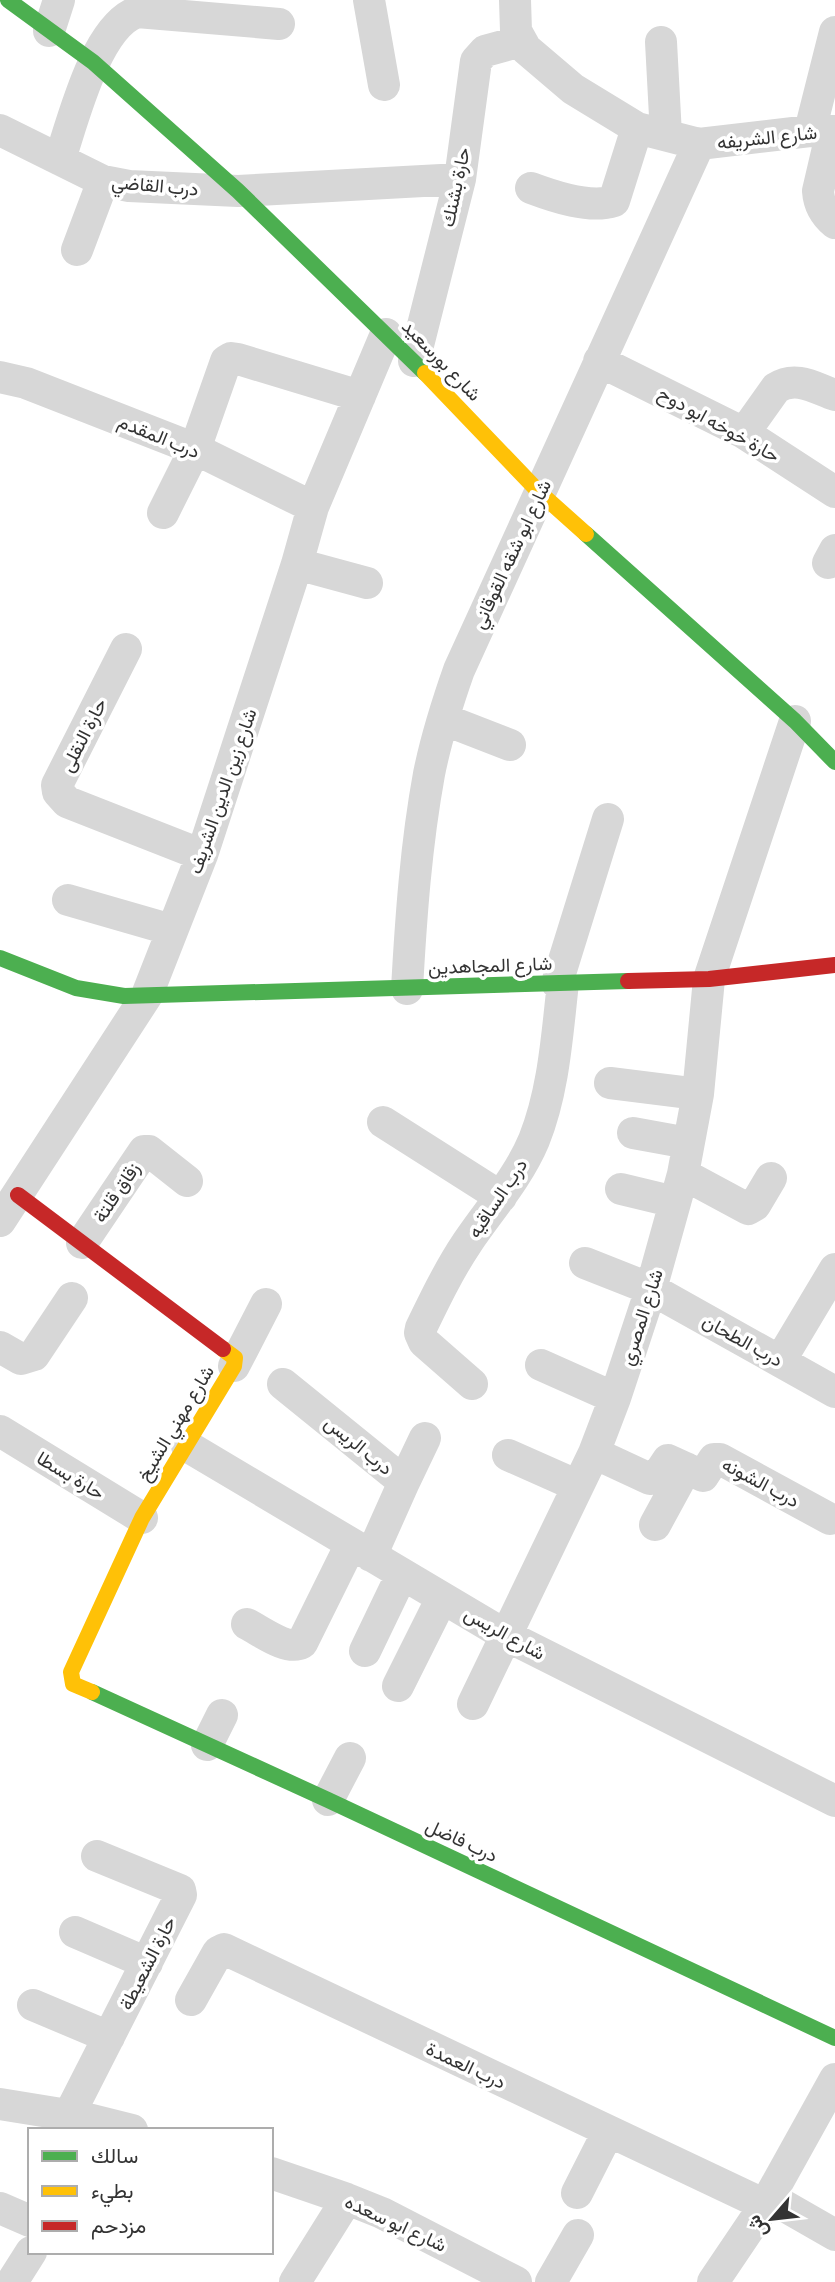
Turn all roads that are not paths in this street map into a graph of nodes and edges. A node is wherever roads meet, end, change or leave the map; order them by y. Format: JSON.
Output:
{"nodes":[{"id":1,"x":8,"y":0,"type":"edge"},
{"id":2,"x":59,"y":0,"type":"edge"},
{"id":3,"x":369,"y":0,"type":"edge"},
{"id":4,"x":515,"y":0,"type":"edge"},
{"id":5,"x":279,"y":24,"type":"dead end"},
{"id":6,"x":49,"y":31,"type":"junction"},
{"id":7,"x":835,"y":32,"type":"edge"},
{"id":8,"x":520,"y":41,"type":"junction"},
{"id":9,"x":661,"y":43,"type":"dead end"},
{"id":10,"x":93,"y":62,"type":"junction"},
{"id":11,"x":383,"y":85,"type":"dead end"},
{"id":12,"x":0,"y":130,"type":"edge"},
{"id":13,"x":826,"y":131,"type":"edge"},
{"id":14,"x":651,"y":132,"type":"junction"},
{"id":15,"x":699,"y":144,"type":"junction"},
{"id":16,"x":60,"y":159,"type":"junction"},
{"id":17,"x":460,"y":179,"type":"junction"},
{"id":18,"x":103,"y":181,"type":"junction"},
{"id":19,"x":531,"y":188,"type":"dead end"},
{"id":20,"x":238,"y":191,"type":"junction"},
{"id":21,"x":835,"y":223,"type":"edge"},
{"id":22,"x":77,"y":250,"type":"dead end"},
{"id":23,"x":386,"y":334,"type":"junction"},
{"id":24,"x":414,"y":360,"type":"junction"},
{"id":25,"x":600,"y":360,"type":"junction"},
{"id":26,"x":0,"y":377,"type":"edge"},
{"id":27,"x":835,"y":395,"type":"edge"},
{"id":28,"x":360,"y":396,"type":"junction"},
{"id":29,"x":744,"y":433,"type":"junction"},
{"id":30,"x":195,"y":449,"type":"junction"},
{"id":31,"x":539,"y":492,"type":"junction"},
{"id":32,"x":835,"y":492,"type":"edge"},
{"id":33,"x":313,"y":508,"type":"junction"},
{"id":34,"x":163,"y":513,"type":"dead end"},
{"id":35,"x":297,"y":564,"type":"junction"},
{"id":36,"x":367,"y":583,"type":"dead end"},
{"id":37,"x":126,"y":649,"type":"dead end"},
{"id":38,"x":443,"y":719,"type":"junction"},
{"id":39,"x":795,"y":721,"type":"junction"},
{"id":40,"x":510,"y":745,"type":"dead end"},
{"id":41,"x":835,"y":762,"type":"edge"},
{"id":42,"x":607,"y":819,"type":"dead end"},
{"id":43,"x":202,"y":855,"type":"junction"},
{"id":44,"x":68,"y":900,"type":"dead end"},
{"id":45,"x":173,"y":930,"type":"junction"},
{"id":46,"x":0,"y":958,"type":"edge"},
{"id":47,"x":835,"y":965,"type":"edge"},
{"id":48,"x":709,"y":979,"type":"junction"},
{"id":49,"x":560,"y":983,"type":"junction"},
{"id":50,"x":407,"y":989,"type":"junction"},
{"id":51,"x":147,"y":995,"type":"junction"},
{"id":52,"x":610,"y":1083,"type":"dead end"},
{"id":53,"x":698,"y":1094,"type":"junction"},
{"id":54,"x":383,"y":1122,"type":"dead end"},
{"id":55,"x":633,"y":1133,"type":"dead end"},
{"id":56,"x":688,"y":1143,"type":"junction"},
{"id":57,"x":771,"y":1178,"type":"dead end"},
{"id":58,"x":187,"y":1181,"type":"dead end"},
{"id":59,"x":679,"y":1188,"type":"junction"},
{"id":60,"x":621,"y":1189,"type":"dead end"},
{"id":61,"x":501,"y":1197,"type":"junction"},
{"id":62,"x":7,"y":1204,"type":"edge"},
{"id":63,"x":82,"y":1243,"type":"junction"},
{"id":64,"x":584,"y":1264,"type":"dead end"},
{"id":65,"x":835,"y":1269,"type":"edge"},
{"id":66,"x":651,"y":1289,"type":"junction"},
{"id":67,"x":72,"y":1298,"type":"dead end"},
{"id":68,"x":266,"y":1304,"type":"dead end"},
{"id":69,"x":421,"y":1328,"type":"junction"},
{"id":70,"x":0,"y":1347,"type":"edge"},
{"id":71,"x":404,"y":1359,"type":"dead end"},
{"id":72,"x":780,"y":1361,"type":"junction"},
{"id":73,"x":541,"y":1365,"type":"dead end"},
{"id":74,"x":234,"y":1366,"type":"junction"},
{"id":75,"x":284,"y":1384,"type":"dead end"},
{"id":76,"x":472,"y":1384,"type":"dead end"},
{"id":77,"x":835,"y":1392,"type":"edge"},
{"id":78,"x":615,"y":1398,"type":"junction"},
{"id":79,"x":0,"y":1432,"type":"edge"},
{"id":80,"x":425,"y":1437,"type":"dead end"},
{"id":81,"x":187,"y":1446,"type":"junction"},
{"id":82,"x":594,"y":1453,"type":"junction"},
{"id":83,"x":508,"y":1455,"type":"dead end"},
{"id":84,"x":686,"y":1468,"type":"junction"},
{"id":85,"x":404,"y":1482,"type":"junction"},
{"id":86,"x":578,"y":1486,"type":"junction"},
{"id":87,"x":142,"y":1518,"type":"junction"},
{"id":88,"x":830,"y":1519,"type":"dead end"},
{"id":89,"x":655,"y":1525,"type":"dead end"},
{"id":90,"x":361,"y":1550,"type":"junction"},
{"id":91,"x":402,"y":1574,"type":"junction"},
{"id":92,"x":442,"y":1598,"type":"junction"},
{"id":93,"x":247,"y":1624,"type":"dead end"},
{"id":94,"x":505,"y":1635,"type":"junction"},
{"id":95,"x":365,"y":1651,"type":"dead end"},
{"id":96,"x":72,"y":1680,"type":"joint"},
{"id":97,"x":398,"y":1686,"type":"dead end"},
{"id":98,"x":473,"y":1704,"type":"dead end"},
{"id":99,"x":222,"y":1715,"type":"dead end"},
{"id":100,"x":207,"y":1745,"type":"junction"},
{"id":101,"x":350,"y":1758,"type":"dead end"},
{"id":102,"x":328,"y":1800,"type":"junction"},
{"id":103,"x":835,"y":1801,"type":"edge"},
{"id":104,"x":97,"y":1856,"type":"dead end"},
{"id":105,"x":75,"y":1932,"type":"dead end"},
{"id":106,"x":147,"y":1963,"type":"junction"},
{"id":107,"x":191,"y":2000,"type":"dead end"},
{"id":108,"x":33,"y":2005,"type":"dead end"},
{"id":109,"x":109,"y":2037,"type":"junction"},
{"id":110,"x":835,"y":2038,"type":"edge"},
{"id":111,"x":835,"y":2079,"type":"edge"},
{"id":112,"x":0,"y":2104,"type":"edge"},
{"id":113,"x":87,"y":2122,"type":"edge"},
{"id":114,"x":121,"y":2128,"type":"edge"},
{"id":115,"x":608,"y":2132,"type":"junction"},
{"id":116,"x":273,"y":2174,"type":"edge"},
{"id":117,"x":577,"y":2193,"type":"dead end"},
{"id":118,"x":347,"y":2199,"type":"junction"},
{"id":119,"x":767,"y":2201,"type":"junction"},
{"id":120,"x":0,"y":2208,"type":"edge"},
{"id":121,"x":28,"y":2220,"type":"edge"},
{"id":122,"x":578,"y":2235,"type":"dead end"},
{"id":123,"x":835,"y":2235,"type":"edge"},
{"id":124,"x":31,"y":2254,"type":"edge"},
{"id":125,"x":12,"y":2282,"type":"edge"},
{"id":126,"x":295,"y":2282,"type":"edge"},
{"id":127,"x":516,"y":2282,"type":"edge"},
{"id":128,"x":551,"y":2282,"type":"edge"},
{"id":129,"x":713,"y":2282,"type":"edge"}],
"edges":[{"from":1,"to":6,"type":"street","name":"شارع بورسعيد"},
{"from":2,"to":6,"type":"street"},
{"from":3,"to":11,"type":"street"},
{"from":4,"to":8,"type":"street"},
{"from":5,"to":10,"type":"street"},
{"from":6,"to":10,"type":"street","name":"شارع بورسعيد"},
{"from":7,"to":13,"type":"street"},
{"from":8,"to":14,"type":"street"},
{"from":8,"to":17,"type":"street","name":"حارة بشنك"},
{"from":9,"to":14,"type":"street"},
{"from":10,"to":16,"type":"street"},
{"from":10,"to":20,"type":"street","name":"شارع بورسعيد"},
{"from":12,"to":16,"type":"street","name":"درب القاضي"},
{"from":13,"to":15,"type":"street","name":"شارع الشريفه"},
{"from":13,"to":21,"type":"street"},
{"from":14,"to":15,"type":"street"},
{"from":14,"to":19,"type":"street"},
{"from":15,"to":25,"type":"street","name":"شارع ابو شقه القوقاني"},
{"from":16,"to":18,"type":"street","name":"درب القاضي"},
{"from":17,"to":20,"type":"street","name":"درب القاضي"},
{"from":17,"to":24,"type":"street","name":"حارة بشنك"},
{"from":18,"to":20,"type":"street","name":"درب القاضي"},
{"from":18,"to":22,"type":"street"},
{"from":20,"to":23,"type":"street","name":"شارع بورسعيد"},
{"from":23,"to":24,"type":"street","name":"شارع بورسعيد"},
{"from":23,"to":28,"type":"street","name":"شارع زين الدين الشريف"},
{"from":24,"to":31,"type":"street","name":"شارع بورسعيد"},
{"from":25,"to":29,"type":"street","name":"حارة خوخه ابو دوح"},
{"from":25,"to":31,"type":"street","name":"شارع ابو شقه القوقاني"},
{"from":26,"to":30,"type":"street","name":"درب المقدم"},
{"from":27,"to":29,"type":"street"},
{"from":28,"to":30,"type":"street"},
{"from":28,"to":33,"type":"street","name":"شارع زين الدين الشريف"},
{"from":29,"to":32,"type":"street","name":"حارة خوخه ابو دوح"},
{"from":30,"to":33,"type":"street","name":"درب المقدم"},
{"from":30,"to":34,"type":"street"},
{"from":31,"to":38,"type":"street","name":"شارع ابو شقه القوقاني"},
{"from":31,"to":39,"type":"street","name":"شارع بورسعيد"},
{"from":33,"to":35,"type":"street","name":"شارع زين الدين الشريف"},
{"from":35,"to":36,"type":"street"},
{"from":35,"to":43,"type":"street","name":"شارع زين الدين الشريف"},
{"from":37,"to":43,"type":"street","name":"حارة النقلى"},
{"from":38,"to":40,"type":"street"},
{"from":38,"to":50,"type":"street","name":"شارع ابو شقه القوقاني"},
{"from":39,"to":41,"type":"street","name":"شارع بورسعيد"},
{"from":39,"to":48,"type":"street","name":"شارع المصري"},
{"from":42,"to":49,"type":"street","name":"درب الساقيه"},
{"from":43,"to":45,"type":"street","name":"شارع زين الدين الشريف"},
{"from":44,"to":45,"type":"street"},
{"from":45,"to":51,"type":"street","name":"شارع زين الدين الشريف"},
{"from":46,"to":51,"type":"street","name":"شارع المجاهدين"},
{"from":47,"to":48,"type":"street","name":"شارع المجاهدين"},
{"from":48,"to":49,"type":"street","name":"شارع المجاهدين"},
{"from":48,"to":53,"type":"street","name":"شارع المصري"},
{"from":49,"to":50,"type":"street","name":"شارع المجاهدين"},
{"from":49,"to":61,"type":"street","name":"درب الساقيه"},
{"from":50,"to":51,"type":"street","name":"شارع المجاهدين"},
{"from":51,"to":62,"type":"street","name":"شارع زين الدين الشريف"},
{"from":52,"to":53,"type":"street"},
{"from":53,"to":56,"type":"street","name":"شارع المصري"},
{"from":54,"to":61,"type":"street"},
{"from":55,"to":56,"type":"street"},
{"from":56,"to":59,"type":"street","name":"شارع المصري"},
{"from":57,"to":59,"type":"street"},
{"from":58,"to":63,"type":"street","name":"زقاق قلتة"},
{"from":59,"to":60,"type":"street"},
{"from":59,"to":66,"type":"street","name":"شارع المصري"},
{"from":61,"to":69,"type":"street","name":"درب الساقيه"},
{"from":62,"to":63,"type":"street","name":"شارع مهني الشيخ"},
{"from":63,"to":74,"type":"street","name":"شارع مهني الشيخ"},
{"from":64,"to":66,"type":"street","name":"درب الطحان"},
{"from":65,"to":72,"type":"street"},
{"from":66,"to":72,"type":"street","name":"درب الطحان"},
{"from":66,"to":78,"type":"street","name":"شارع المصري"},
{"from":67,"to":70,"type":"street"},
{"from":68,"to":74,"type":"street"},
{"from":69,"to":71,"type":"street","name":"درب الساقيه"},
{"from":69,"to":76,"type":"street"},
{"from":72,"to":77,"type":"street","name":"درب الطحان"},
{"from":73,"to":78,"type":"street"},
{"from":74,"to":81,"type":"street","name":"شارع مهني الشيخ"},
{"from":75,"to":85,"type":"street","name":"درب الريس"},
{"from":78,"to":82,"type":"street","name":"شارع المصري"},
{"from":79,"to":87,"type":"street","name":"حارة بسطا"},
{"from":80,"to":85,"type":"street"},
{"from":81,"to":87,"type":"street","name":"شارع مهني الشيخ"},
{"from":81,"to":90,"type":"street","name":"شارع الريس"},
{"from":82,"to":84,"type":"street","name":"درب الشونه"},
{"from":82,"to":86,"type":"street","name":"شارع المصري"},
{"from":83,"to":86,"type":"street"},
{"from":84,"to":88,"type":"street","name":"درب الشونه"},
{"from":84,"to":89,"type":"street"},
{"from":85,"to":90,"type":"street","name":"درب الريس"},
{"from":86,"to":94,"type":"street","name":"شارع المصري"},
{"from":87,"to":96,"type":"street","name":"شارع مهني الشيخ"},
{"from":90,"to":91,"type":"street","name":"شارع الريس"},
{"from":90,"to":93,"type":"street","name":"درب الريس"},
{"from":91,"to":92,"type":"street","name":"شارع الريس"},
{"from":91,"to":95,"type":"street"},
{"from":92,"to":94,"type":"street","name":"شارع الريس"},
{"from":92,"to":97,"type":"street"},
{"from":94,"to":98,"type":"street","name":"شارع المصري"},
{"from":94,"to":103,"type":"street","name":"شارع الريس"},
{"from":96,"to":100,"type":"street","name":"درب فاضل"},
{"from":99,"to":100,"type":"street"},
{"from":100,"to":102,"type":"street","name":"درب فاضل"},
{"from":101,"to":102,"type":"street"},
{"from":102,"to":110,"type":"street","name":"درب فاضل"},
{"from":104,"to":106,"type":"street","name":"حارة الشعيطة"},
{"from":105,"to":106,"type":"street"},
{"from":106,"to":109,"type":"street","name":"حارة الشعيطة"},
{"from":107,"to":115,"type":"street","name":"درب العمدة"},
{"from":108,"to":109,"type":"street"},
{"from":109,"to":113,"type":"street","name":"حارة الشعيطة"},
{"from":111,"to":119,"type":"street"},
{"from":112,"to":113,"type":"street"},
{"from":113,"to":114,"type":"street"},
{"from":115,"to":117,"type":"street"},
{"from":115,"to":119,"type":"street","name":"درب العمدة"},
{"from":116,"to":118,"type":"street","name":"شارع ابو سعده"},
{"from":118,"to":126,"type":"street"},
{"from":118,"to":127,"type":"street","name":"شارع ابو سعده"},
{"from":119,"to":123,"type":"street","name":"درب العمدة"},
{"from":119,"to":129,"type":"street"},
{"from":120,"to":121,"type":"street"},
{"from":122,"to":128,"type":"street"},
{"from":124,"to":125,"type":"street"}]}
